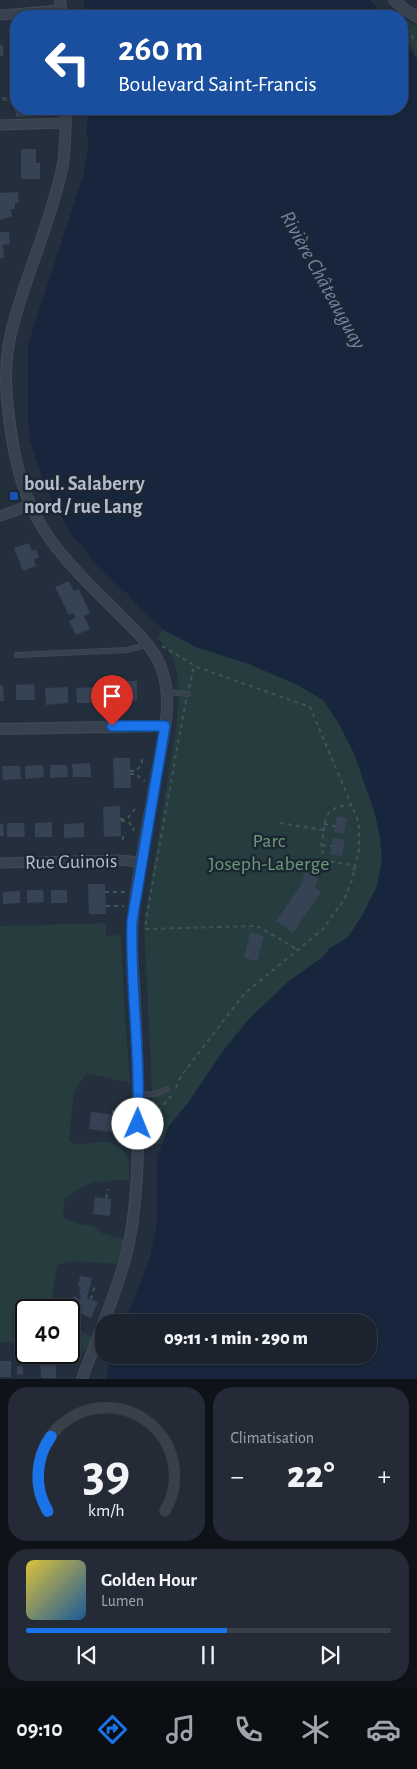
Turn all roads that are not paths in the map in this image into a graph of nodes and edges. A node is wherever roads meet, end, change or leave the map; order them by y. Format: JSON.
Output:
{"nodes":[{"id":1,"x":394,"y":0,"type":"edge"},
{"id":2,"x":404,"y":10,"type":"edge"},
{"id":3,"x":66,"y":115,"type":"edge"},
{"id":4,"x":66,"y":123,"type":"junction"},
{"id":5,"x":0,"y":125,"type":"edge"},
{"id":6,"x":3,"y":375,"type":"edge"},
{"id":7,"x":31,"y":505,"type":"junction"},
{"id":8,"x":0,"y":516,"type":"edge"},
{"id":9,"x":147,"y":645,"type":"junction"},
{"id":10,"x":17,"y":655,"type":"dead end"},
{"id":11,"x":167,"y":692,"type":"junction"},
{"id":12,"x":188,"y":694,"type":"dead end"},
{"id":13,"x":165,"y":726,"type":"junction"},
{"id":14,"x":0,"y":729,"type":"edge"},
{"id":15,"x":141,"y":862,"type":"junction"},
{"id":16,"x":0,"y":863,"type":"edge"},
{"id":17,"x":167,"y":1089,"type":"dead end"},
{"id":18,"x":138,"y":1095,"type":"junction"},
{"id":19,"x":82,"y":1379,"type":"edge"}],
"edges":[{"from":1,"to":2,"type":"street"},
{"from":3,"to":4,"type":"street"},
{"from":4,"to":5,"type":"street"},
{"from":4,"to":6,"type":"street"},
{"from":6,"to":7,"type":"street"},
{"from":7,"to":8,"type":"street"},
{"from":7,"to":9,"type":"street"},
{"from":9,"to":10,"type":"lane"},
{"from":9,"to":11,"type":"street"},
{"from":11,"to":12,"type":"lane"},
{"from":11,"to":13,"type":"street"},
{"from":13,"to":14,"type":"street"},
{"from":13,"to":15,"type":"street"},
{"from":15,"to":16,"type":"street","name":"Rue Guinois"},
{"from":15,"to":18,"type":"street"},
{"from":17,"to":18,"type":"lane"},
{"from":18,"to":19,"type":"street"}]}
